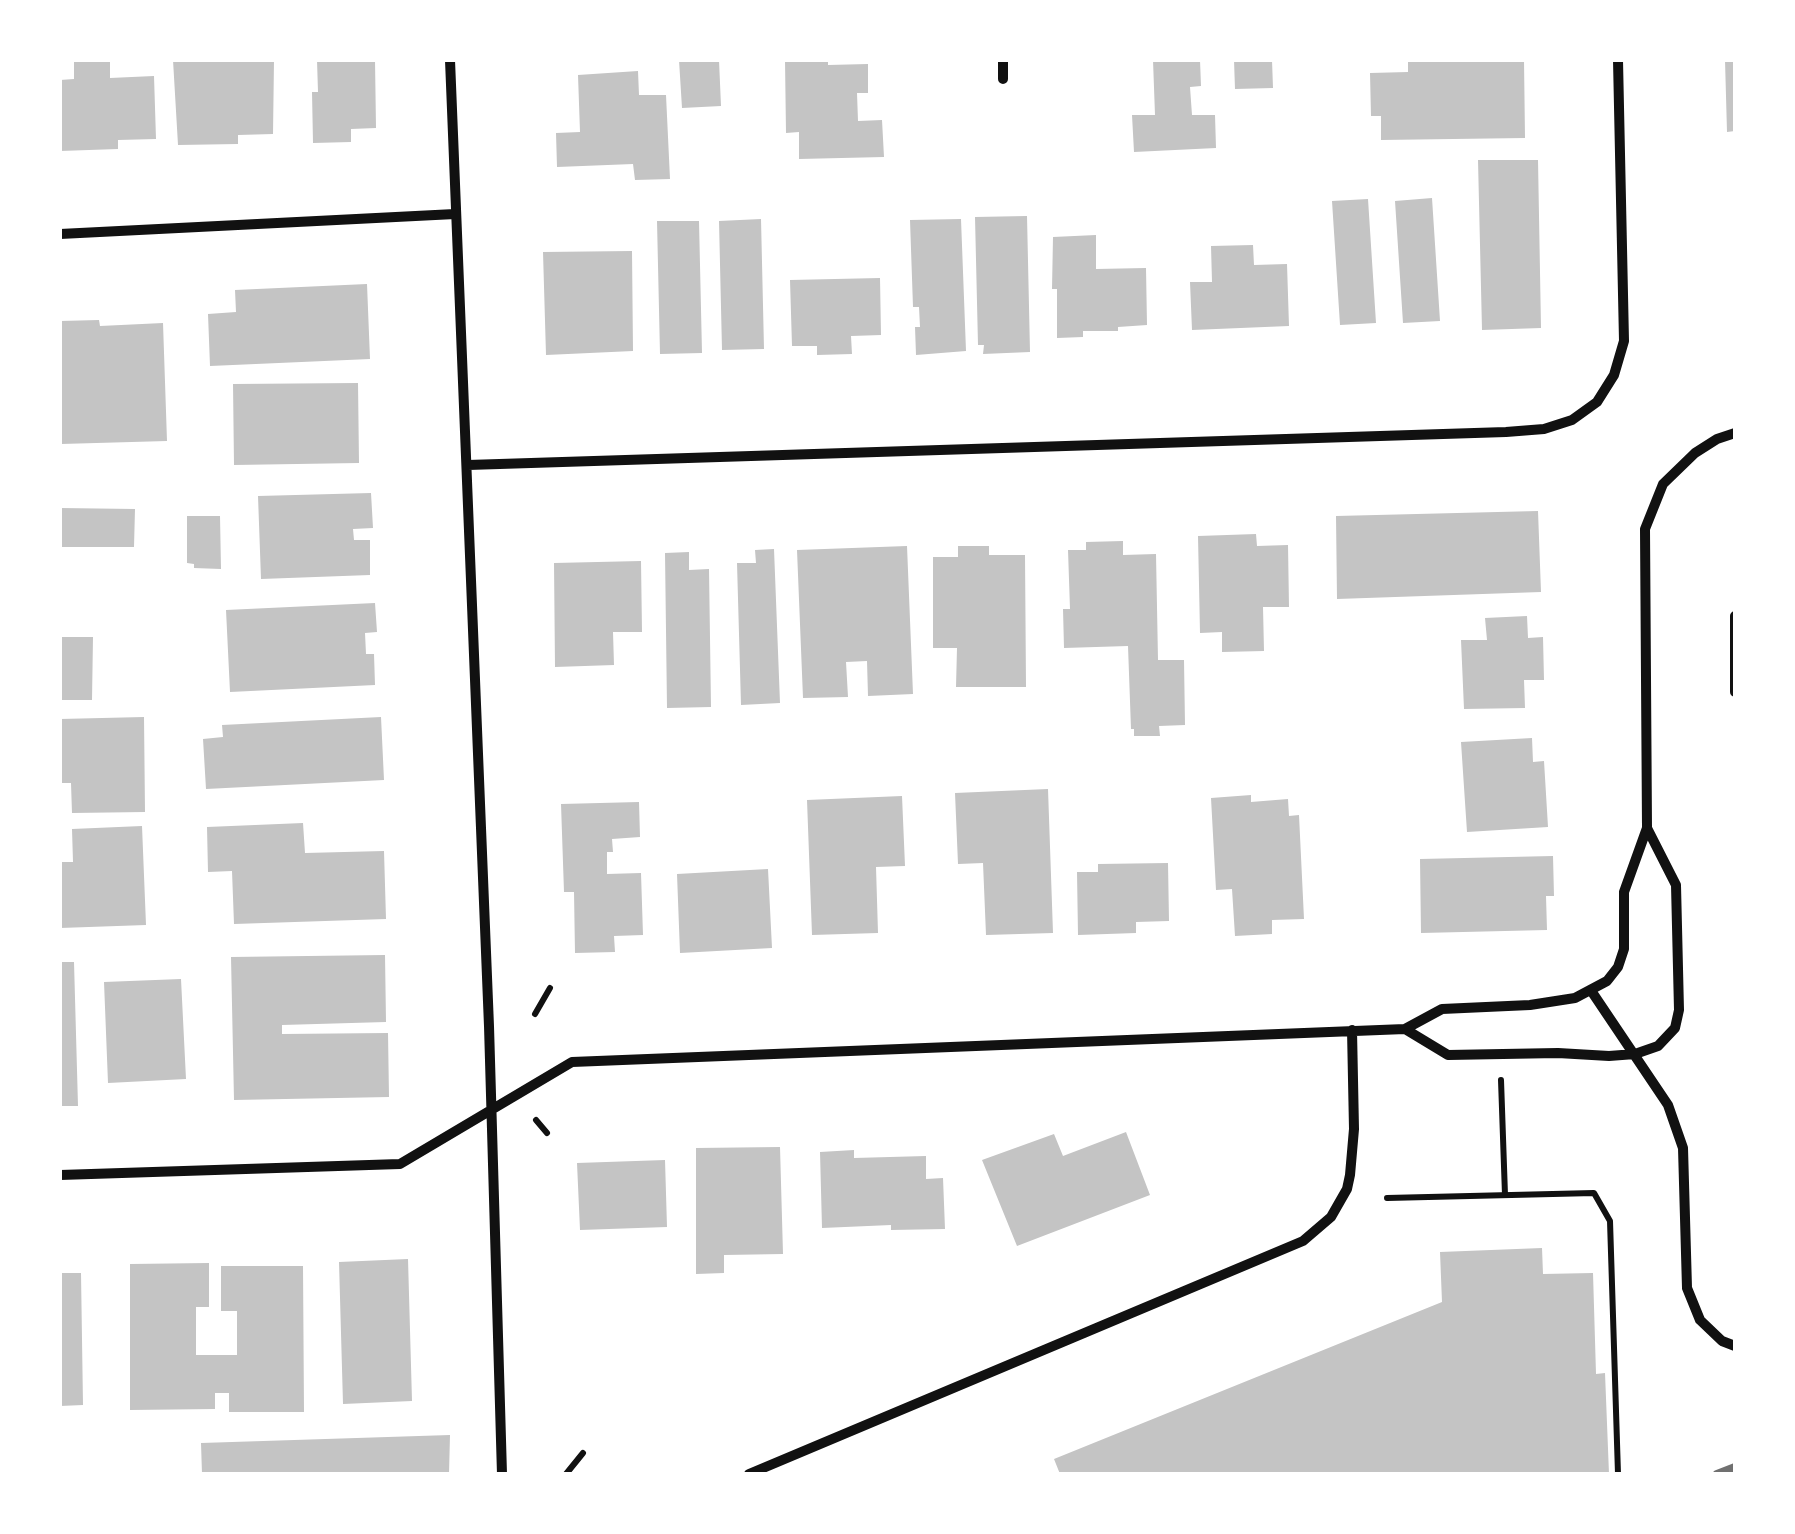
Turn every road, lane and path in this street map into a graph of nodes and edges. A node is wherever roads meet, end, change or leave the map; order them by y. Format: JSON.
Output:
{"nodes":[{"id":1,"x":450,"y":60,"type":"edge"},
{"id":2,"x":1003,"y":60,"type":"edge"},
{"id":3,"x":1618,"y":60,"type":"edge"},
{"id":4,"x":1004,"y":79,"type":"dead end"},
{"id":5,"x":455,"y":214,"type":"junction"},
{"id":6,"x":60,"y":234,"type":"edge"},
{"id":7,"x":1735,"y":433,"type":"edge"},
{"id":8,"x":468,"y":464,"type":"junction"},
{"id":9,"x":1735,"y":616,"type":"edge"},
{"id":10,"x":1735,"y":692,"type":"edge"},
{"id":11,"x":1647,"y":828,"type":"junction"},
{"id":12,"x":550,"y":988,"type":"dead end"},
{"id":13,"x":1592,"y":992,"type":"junction"},
{"id":14,"x":535,"y":1014,"type":"dead end"},
{"id":15,"x":1406,"y":1029,"type":"junction"},
{"id":16,"x":1352,"y":1030,"type":"junction"},
{"id":17,"x":1635,"y":1054,"type":"junction"},
{"id":18,"x":1501,"y":1078,"type":"dead end"},
{"id":19,"x":490,"y":1111,"type":"junction"},
{"id":20,"x":536,"y":1120,"type":"dead end"},
{"id":21,"x":547,"y":1133,"type":"dead end"},
{"id":22,"x":60,"y":1175,"type":"edge"},
{"id":23,"x":1505,"y":1195,"type":"junction"},
{"id":24,"x":1386,"y":1198,"type":"dead end"},
{"id":25,"x":1735,"y":1346,"type":"edge"},
{"id":26,"x":583,"y":1454,"type":"dead end"},
{"id":27,"x":502,"y":1474,"type":"edge"},
{"id":28,"x":566,"y":1474,"type":"edge"},
{"id":29,"x":749,"y":1474,"type":"edge"},
{"id":30,"x":1618,"y":1474,"type":"edge"}],
"edges":[{"from":1,"to":5,"type":"street"},
{"from":2,"to":4,"type":"street"},
{"from":3,"to":8,"type":"street"},
{"from":5,"to":6,"type":"street"},
{"from":5,"to":8,"type":"street"},
{"from":7,"to":11,"type":"street"},
{"from":8,"to":19,"type":"street"},
{"from":9,"to":10,"type":"street"},
{"from":11,"to":13,"type":"street"},
{"from":11,"to":17,"type":"street"},
{"from":12,"to":14,"type":"path"},
{"from":13,"to":15,"type":"street"},
{"from":13,"to":17,"type":"street"},
{"from":15,"to":16,"type":"street"},
{"from":15,"to":17,"type":"street"},
{"from":16,"to":19,"type":"street"},
{"from":16,"to":29,"type":"street"},
{"from":17,"to":25,"type":"street"},
{"from":18,"to":23,"type":"path"},
{"from":19,"to":22,"type":"street"},
{"from":19,"to":27,"type":"street"},
{"from":20,"to":21,"type":"path"},
{"from":23,"to":24,"type":"path"},
{"from":23,"to":30,"type":"path"},
{"from":26,"to":28,"type":"path"}]}
